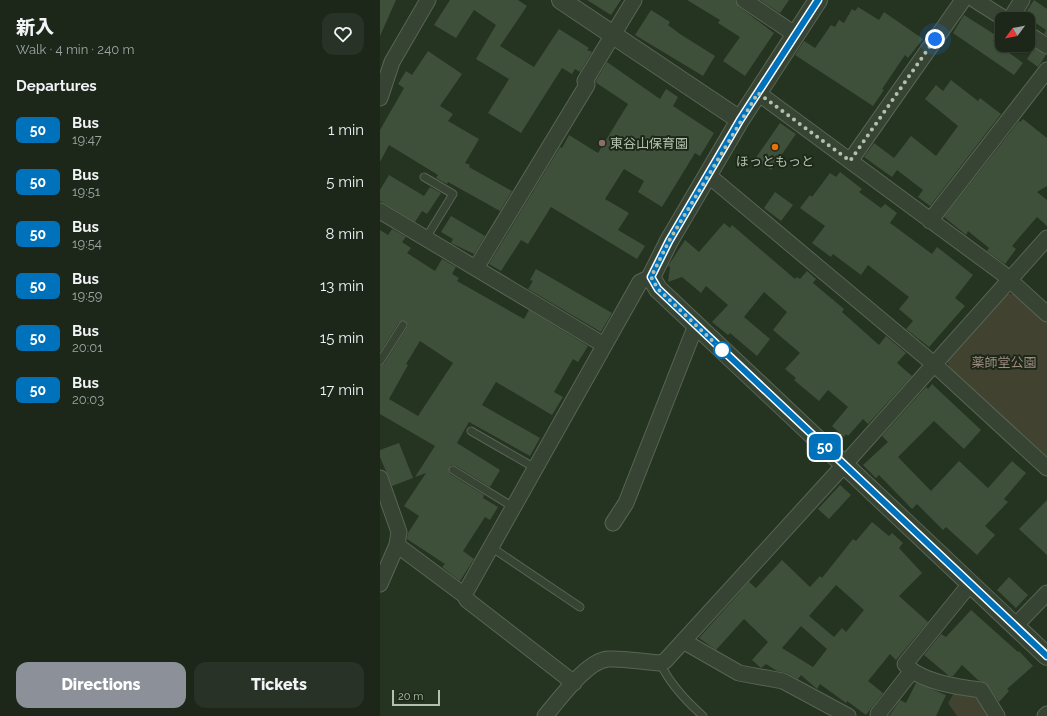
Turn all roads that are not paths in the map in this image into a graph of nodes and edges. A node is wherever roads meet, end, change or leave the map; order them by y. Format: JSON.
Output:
{"nodes":[{"id":1,"x":428,"y":0,"type":"edge"},
{"id":2,"x":561,"y":0,"type":"edge"},
{"id":3,"x":634,"y":0,"type":"edge"},
{"id":4,"x":744,"y":0,"type":"edge"},
{"id":5,"x":818,"y":0,"type":"edge"},
{"id":6,"x":963,"y":0,"type":"edge"},
{"id":7,"x":975,"y":0,"type":"edge"},
{"id":8,"x":1022,"y":0,"type":"edge"},
{"id":9,"x":1014,"y":12,"type":"edge"},
{"id":10,"x":995,"y":13,"type":"edge"},
{"id":11,"x":613,"y":35,"type":"junction"},
{"id":12,"x":796,"y":35,"type":"junction"},
{"id":13,"x":1035,"y":38,"type":"edge"},
{"id":14,"x":1047,"y":46,"type":"edge"},
{"id":15,"x":1047,"y":70,"type":"edge"},
{"id":16,"x":758,"y":93,"type":"junction"},
{"id":17,"x":380,"y":98,"type":"edge"},
{"id":18,"x":740,"y":120,"type":"junction"},
{"id":19,"x":850,"y":161,"type":"junction"},
{"id":20,"x":708,"y":176,"type":"junction"},
{"id":21,"x":424,"y":177,"type":"dead end"},
{"id":22,"x":380,"y":211,"type":"edge"},
{"id":23,"x":930,"y":221,"type":"junction"},
{"id":24,"x":426,"y":238,"type":"junction"},
{"id":25,"x":1047,"y":238,"type":"edge"},
{"id":26,"x":476,"y":268,"type":"junction"},
{"id":27,"x":651,"y":277,"type":"junction"},
{"id":28,"x":1010,"y":280,"type":"junction"},
{"id":29,"x":1047,"y":314,"type":"edge"},
{"id":30,"x":403,"y":325,"type":"dead end"},
{"id":31,"x":696,"y":325,"type":"junction"},
{"id":32,"x":604,"y":345,"type":"junction"},
{"id":33,"x":380,"y":361,"type":"edge"},
{"id":34,"x":935,"y":365,"type":"junction"},
{"id":35,"x":471,"y":431,"type":"dead end"},
{"id":36,"x":844,"y":465,"type":"junction"},
{"id":37,"x":535,"y":468,"type":"junction"},
{"id":38,"x":1047,"y":468,"type":"edge"},
{"id":39,"x":453,"y":470,"type":"dead end"},
{"id":40,"x":380,"y":478,"type":"edge"},
{"id":41,"x":513,"y":508,"type":"junction"},
{"id":42,"x":613,"y":523,"type":"dead end"},
{"id":43,"x":397,"y":545,"type":"junction"},
{"id":44,"x":491,"y":547,"type":"junction"},
{"id":45,"x":380,"y":584,"type":"edge"},
{"id":46,"x":970,"y":584,"type":"junction"},
{"id":47,"x":1047,"y":593,"type":"edge"},
{"id":48,"x":464,"y":595,"type":"junction"},
{"id":49,"x":580,"y":607,"type":"dead end"},
{"id":50,"x":1016,"y":626,"type":"junction"},
{"id":51,"x":683,"y":640,"type":"junction"},
{"id":52,"x":1047,"y":656,"type":"edge"},
{"id":53,"x":660,"y":663,"type":"junction"},
{"id":54,"x":911,"y":672,"type":"junction"},
{"id":55,"x":574,"y":683,"type":"junction"},
{"id":56,"x":544,"y":716,"type":"edge"},
{"id":57,"x":703,"y":716,"type":"edge"},
{"id":58,"x":848,"y":716,"type":"edge"},
{"id":59,"x":880,"y":716,"type":"edge"},
{"id":60,"x":997,"y":716,"type":"edge"}],
"edges":[{"from":1,"to":17,"type":"street"},
{"from":2,"to":11,"type":"street"},
{"from":3,"to":11,"type":"street"},
{"from":4,"to":12,"type":"street"},
{"from":5,"to":12,"type":"street"},
{"from":6,"to":19,"type":"street"},
{"from":7,"to":10,"type":"street"},
{"from":8,"to":9,"type":"street"},
{"from":11,"to":18,"type":"street"},
{"from":11,"to":26,"type":"street"},
{"from":12,"to":16,"type":"street"},
{"from":13,"to":14,"type":"street"},
{"from":15,"to":23,"type":"street"},
{"from":16,"to":18,"type":"street"},
{"from":16,"to":19,"type":"street"},
{"from":18,"to":20,"type":"street"},
{"from":19,"to":23,"type":"street"},
{"from":20,"to":27,"type":"street"},
{"from":20,"to":34,"type":"street"},
{"from":21,"to":24,"type":"lane"},
{"from":22,"to":24,"type":"street"},
{"from":23,"to":28,"type":"street"},
{"from":24,"to":26,"type":"street"},
{"from":25,"to":28,"type":"street"},
{"from":26,"to":32,"type":"street"},
{"from":27,"to":31,"type":"street"},
{"from":27,"to":32,"type":"street"},
{"from":28,"to":29,"type":"street"},
{"from":28,"to":34,"type":"street"},
{"from":30,"to":33,"type":"lane"},
{"from":31,"to":36,"type":"street"},
{"from":31,"to":42,"type":"street"},
{"from":32,"to":37,"type":"street"},
{"from":34,"to":36,"type":"street"},
{"from":34,"to":38,"type":"street"},
{"from":35,"to":37,"type":"lane"},
{"from":36,"to":46,"type":"street"},
{"from":36,"to":51,"type":"street"},
{"from":37,"to":41,"type":"street"},
{"from":39,"to":41,"type":"lane"},
{"from":40,"to":43,"type":"street"},
{"from":41,"to":44,"type":"street"},
{"from":43,"to":45,"type":"street"},
{"from":43,"to":48,"type":"street"},
{"from":44,"to":48,"type":"street"},
{"from":44,"to":49,"type":"lane"},
{"from":46,"to":50,"type":"street"},
{"from":46,"to":54,"type":"street"},
{"from":47,"to":50,"type":"street"},
{"from":48,"to":55,"type":"street"},
{"from":50,"to":52,"type":"street"},
{"from":51,"to":53,"type":"street"},
{"from":51,"to":58,"type":"street"},
{"from":53,"to":55,"type":"street"},
{"from":53,"to":57,"type":"lane"},
{"from":54,"to":59,"type":"street"},
{"from":54,"to":60,"type":"street"},
{"from":55,"to":56,"type":"street"}]}
